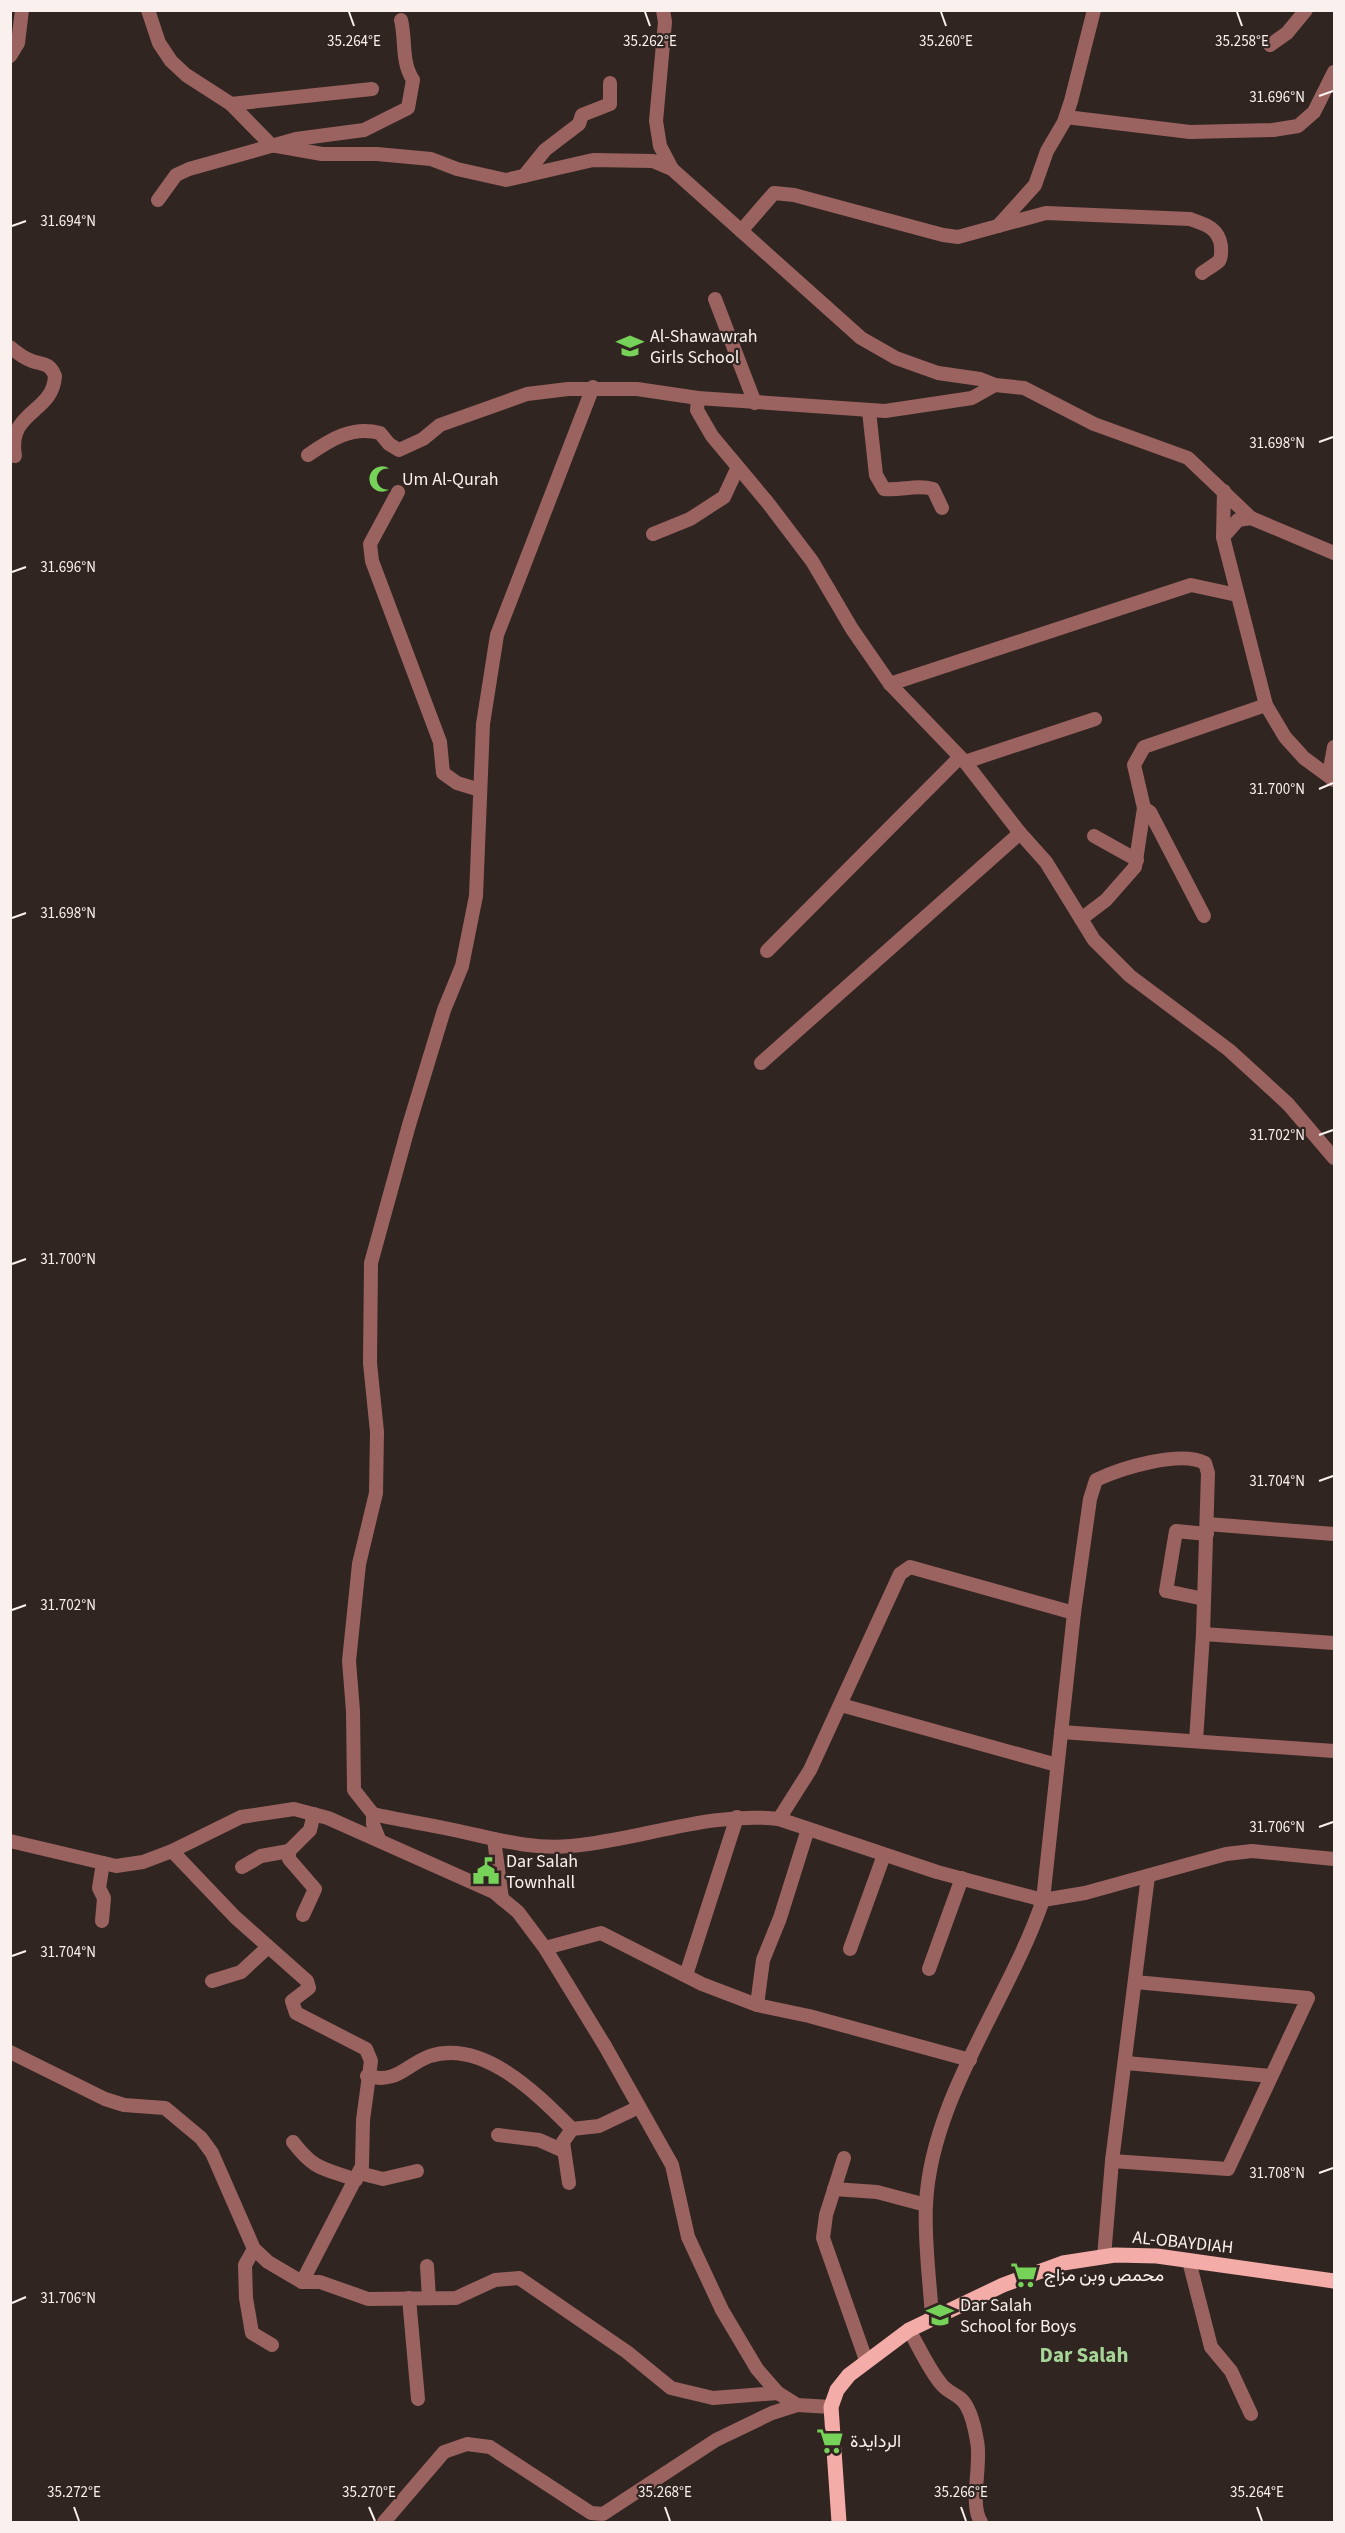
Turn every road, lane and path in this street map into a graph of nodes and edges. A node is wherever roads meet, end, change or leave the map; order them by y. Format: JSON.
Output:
{"nodes":[{"id":1,"x":22,"y":10,"type":"edge"},
{"id":2,"x":148,"y":10,"type":"edge"},
{"id":3,"x":663,"y":10,"type":"edge"},
{"id":4,"x":1094,"y":10,"type":"edge"},
{"id":5,"x":1306,"y":10,"type":"edge"},
{"id":6,"x":401,"y":20,"type":"dead end"},
{"id":7,"x":1270,"y":45,"type":"dead end"},
{"id":8,"x":10,"y":56,"type":"edge"},
{"id":9,"x":1335,"y":72,"type":"edge"},
{"id":10,"x":610,"y":83,"type":"dead end"},
{"id":11,"x":372,"y":89,"type":"dead end"},
{"id":12,"x":231,"y":104,"type":"junction"},
{"id":13,"x":1066,"y":117,"type":"junction"},
{"id":14,"x":271,"y":145,"type":"junction"},
{"id":15,"x":672,"y":169,"type":"junction"},
{"id":16,"x":524,"y":176,"type":"junction"},
{"id":17,"x":158,"y":200,"type":"dead end"},
{"id":18,"x":998,"y":226,"type":"junction"},
{"id":19,"x":741,"y":231,"type":"junction"},
{"id":20,"x":1203,"y":273,"type":"dead end"},
{"id":21,"x":715,"y":299,"type":"dead end"},
{"id":22,"x":10,"y":347,"type":"edge"},
{"id":23,"x":995,"y":386,"type":"junction"},
{"id":24,"x":593,"y":387,"type":"junction"},
{"id":25,"x":698,"y":398,"type":"junction"},
{"id":26,"x":755,"y":403,"type":"junction"},
{"id":27,"x":868,"y":411,"type":"junction"},
{"id":28,"x":308,"y":454,"type":"dead end"},
{"id":29,"x":15,"y":456,"type":"dead end"},
{"id":30,"x":737,"y":469,"type":"junction"},
{"id":31,"x":1224,"y":491,"type":"junction"},
{"id":32,"x":398,"y":492,"type":"dead end"},
{"id":33,"x":942,"y":508,"type":"dead end"},
{"id":34,"x":1251,"y":518,"type":"junction"},
{"id":35,"x":653,"y":534,"type":"dead end"},
{"id":36,"x":1223,"y":537,"type":"junction"},
{"id":37,"x":1335,"y":553,"type":"edge"},
{"id":38,"x":1238,"y":595,"type":"junction"},
{"id":39,"x":890,"y":684,"type":"junction"},
{"id":40,"x":1266,"y":705,"type":"junction"},
{"id":41,"x":1095,"y":719,"type":"dead end"},
{"id":42,"x":1335,"y":747,"type":"edge"},
{"id":43,"x":962,"y":759,"type":"junction"},
{"id":44,"x":1335,"y":779,"type":"edge"},
{"id":45,"x":480,"y":790,"type":"junction"},
{"id":46,"x":1144,"y":808,"type":"junction"},
{"id":47,"x":1020,"y":833,"type":"junction"},
{"id":48,"x":1094,"y":836,"type":"dead end"},
{"id":49,"x":1137,"y":860,"type":"junction"},
{"id":50,"x":1204,"y":916,"type":"dead end"},
{"id":51,"x":1081,"y":919,"type":"junction"},
{"id":52,"x":767,"y":951,"type":"dead end"},
{"id":53,"x":761,"y":1063,"type":"dead end"},
{"id":54,"x":1335,"y":1158,"type":"edge"},
{"id":55,"x":1207,"y":1529,"type":"junction"},
{"id":56,"x":1335,"y":1534,"type":"edge"},
{"id":57,"x":1204,"y":1599,"type":"junction"},
{"id":58,"x":1074,"y":1612,"type":"junction"},
{"id":59,"x":1203,"y":1634,"type":"junction"},
{"id":60,"x":1335,"y":1643,"type":"edge"},
{"id":61,"x":841,"y":1705,"type":"junction"},
{"id":62,"x":1061,"y":1732,"type":"junction"},
{"id":63,"x":1196,"y":1741,"type":"junction"},
{"id":64,"x":1335,"y":1751,"type":"edge"},
{"id":65,"x":1058,"y":1765,"type":"junction"},
{"id":66,"x":314,"y":1814,"type":"junction"},
{"id":67,"x":373,"y":1814,"type":"junction"},
{"id":68,"x":737,"y":1817,"type":"junction"},
{"id":69,"x":779,"y":1819,"type":"junction"},
{"id":70,"x":808,"y":1829,"type":"junction"},
{"id":71,"x":379,"y":1839,"type":"junction"},
{"id":72,"x":495,"y":1839,"type":"junction"},
{"id":73,"x":10,"y":1841,"type":"edge"},
{"id":74,"x":172,"y":1851,"type":"junction"},
{"id":75,"x":289,"y":1851,"type":"junction"},
{"id":76,"x":884,"y":1855,"type":"junction"},
{"id":77,"x":1335,"y":1859,"type":"edge"},
{"id":78,"x":103,"y":1863,"type":"junction"},
{"id":79,"x":242,"y":1867,"type":"dead end"},
{"id":80,"x":1148,"y":1876,"type":"junction"},
{"id":81,"x":962,"y":1878,"type":"junction"},
{"id":82,"x":502,"y":1899,"type":"junction"},
{"id":83,"x":1043,"y":1900,"type":"junction"},
{"id":84,"x":303,"y":1915,"type":"dead end"},
{"id":85,"x":102,"y":1921,"type":"dead end"},
{"id":86,"x":268,"y":1947,"type":"junction"},
{"id":87,"x":545,"y":1948,"type":"junction"},
{"id":88,"x":850,"y":1949,"type":"dead end"},
{"id":89,"x":929,"y":1969,"type":"dead end"},
{"id":90,"x":686,"y":1976,"type":"junction"},
{"id":91,"x":212,"y":1981,"type":"dead end"},
{"id":92,"x":1135,"y":1982,"type":"junction"},
{"id":93,"x":758,"y":2005,"type":"junction"},
{"id":94,"x":10,"y":2052,"type":"edge"},
{"id":95,"x":970,"y":2060,"type":"junction"},
{"id":96,"x":1126,"y":2063,"type":"junction"},
{"id":97,"x":367,"y":2076,"type":"junction"},
{"id":98,"x":1271,"y":2076,"type":"junction"},
{"id":99,"x":639,"y":2107,"type":"junction"},
{"id":100,"x":572,"y":2129,"type":"junction"},
{"id":101,"x":498,"y":2135,"type":"dead end"},
{"id":102,"x":293,"y":2142,"type":"dead end"},
{"id":103,"x":564,"y":2151,"type":"junction"},
{"id":104,"x":844,"y":2158,"type":"dead end"},
{"id":105,"x":1112,"y":2161,"type":"junction"},
{"id":106,"x":417,"y":2171,"type":"dead end"},
{"id":107,"x":357,"y":2176,"type":"junction"},
{"id":108,"x":569,"y":2183,"type":"dead end"},
{"id":109,"x":834,"y":2189,"type":"junction"},
{"id":110,"x":926,"y":2205,"type":"junction"},
{"id":111,"x":254,"y":2249,"type":"junction"},
{"id":112,"x":1104,"y":2257,"type":"junction"},
{"id":113,"x":1189,"y":2261,"type":"junction"},
{"id":114,"x":427,"y":2266,"type":"dead end"},
{"id":115,"x":1335,"y":2281,"type":"edge"},
{"id":116,"x":302,"y":2282,"type":"junction"},
{"id":117,"x":410,"y":2298,"type":"junction"},
{"id":118,"x":429,"y":2298,"type":"junction"},
{"id":119,"x":932,"y":2318,"type":"junction"},
{"id":120,"x":909,"y":2330,"type":"junction"},
{"id":121,"x":272,"y":2345,"type":"dead end"},
{"id":122,"x":866,"y":2360,"type":"junction"},
{"id":123,"x":778,"y":2393,"type":"junction"},
{"id":124,"x":418,"y":2399,"type":"dead end"},
{"id":125,"x":797,"y":2405,"type":"junction"},
{"id":126,"x":831,"y":2407,"type":"junction"},
{"id":127,"x":1251,"y":2414,"type":"dead end"},
{"id":128,"x":384,"y":2523,"type":"edge"},
{"id":129,"x":839,"y":2523,"type":"edge"},
{"id":130,"x":981,"y":2523,"type":"edge"}],
"edges":[{"from":1,"to":8,"type":"street"},
{"from":2,"to":12,"type":"street"},
{"from":3,"to":15,"type":"street"},
{"from":4,"to":13,"type":"street"},
{"from":5,"to":7,"type":"street"},
{"from":6,"to":14,"type":"street"},
{"from":9,"to":13,"type":"street"},
{"from":10,"to":16,"type":"street"},
{"from":11,"to":12,"type":"street"},
{"from":12,"to":14,"type":"street"},
{"from":13,"to":18,"type":"street"},
{"from":14,"to":16,"type":"street"},
{"from":14,"to":17,"type":"street"},
{"from":15,"to":16,"type":"street"},
{"from":15,"to":19,"type":"street"},
{"from":18,"to":19,"type":"street"},
{"from":18,"to":20,"type":"street"},
{"from":19,"to":23,"type":"street"},
{"from":21,"to":26,"type":"street"},
{"from":22,"to":29,"type":"street"},
{"from":23,"to":27,"type":"street"},
{"from":23,"to":31,"type":"street"},
{"from":24,"to":25,"type":"street"},
{"from":24,"to":28,"type":"street"},
{"from":24,"to":45,"type":"street"},
{"from":25,"to":26,"type":"street"},
{"from":25,"to":30,"type":"street"},
{"from":26,"to":27,"type":"street"},
{"from":27,"to":33,"type":"street"},
{"from":30,"to":35,"type":"street"},
{"from":30,"to":39,"type":"street"},
{"from":31,"to":34,"type":"street"},
{"from":31,"to":36,"type":"street"},
{"from":32,"to":45,"type":"street"},
{"from":34,"to":36,"type":"street"},
{"from":34,"to":37,"type":"street"},
{"from":36,"to":38,"type":"street"},
{"from":38,"to":39,"type":"street"},
{"from":38,"to":40,"type":"street"},
{"from":39,"to":43,"type":"street"},
{"from":40,"to":44,"type":"street"},
{"from":40,"to":46,"type":"street"},
{"from":41,"to":43,"type":"street"},
{"from":42,"to":44,"type":"street"},
{"from":43,"to":47,"type":"street"},
{"from":43,"to":52,"type":"street"},
{"from":45,"to":67,"type":"street"},
{"from":46,"to":49,"type":"street"},
{"from":46,"to":50,"type":"street"},
{"from":47,"to":51,"type":"street"},
{"from":47,"to":53,"type":"street"},
{"from":48,"to":49,"type":"street"},
{"from":49,"to":51,"type":"street"},
{"from":51,"to":54,"type":"street"},
{"from":55,"to":56,"type":"street"},
{"from":55,"to":57,"type":"street"},
{"from":55,"to":57,"type":"street"},
{"from":55,"to":58,"type":"street"},
{"from":57,"to":59,"type":"street"},
{"from":58,"to":61,"type":"street"},
{"from":58,"to":62,"type":"street"},
{"from":59,"to":60,"type":"street"},
{"from":59,"to":63,"type":"street"},
{"from":61,"to":65,"type":"street"},
{"from":61,"to":69,"type":"street"},
{"from":62,"to":63,"type":"street"},
{"from":62,"to":65,"type":"street"},
{"from":63,"to":64,"type":"street"},
{"from":65,"to":83,"type":"street"},
{"from":66,"to":71,"type":"street"},
{"from":66,"to":74,"type":"street"},
{"from":66,"to":75,"type":"street"},
{"from":67,"to":71,"type":"street"},
{"from":67,"to":72,"type":"street"},
{"from":68,"to":69,"type":"street"},
{"from":68,"to":72,"type":"street"},
{"from":68,"to":90,"type":"street"},
{"from":69,"to":70,"type":"street"},
{"from":70,"to":76,"type":"street"},
{"from":70,"to":93,"type":"street"},
{"from":71,"to":82,"type":"street"},
{"from":72,"to":82,"type":"street"},
{"from":73,"to":78,"type":"street"},
{"from":74,"to":78,"type":"street"},
{"from":74,"to":86,"type":"street"},
{"from":75,"to":79,"type":"street"},
{"from":75,"to":84,"type":"street"},
{"from":76,"to":81,"type":"street"},
{"from":76,"to":88,"type":"street"},
{"from":77,"to":80,"type":"street"},
{"from":78,"to":85,"type":"street"},
{"from":80,"to":83,"type":"street"},
{"from":80,"to":92,"type":"street"},
{"from":81,"to":83,"type":"street"},
{"from":81,"to":89,"type":"street"},
{"from":82,"to":87,"type":"street"},
{"from":83,"to":95,"type":"street"},
{"from":86,"to":91,"type":"street"},
{"from":86,"to":97,"type":"street"},
{"from":87,"to":90,"type":"street"},
{"from":87,"to":99,"type":"street"},
{"from":90,"to":93,"type":"street"},
{"from":92,"to":96,"type":"street"},
{"from":92,"to":98,"type":"street"},
{"from":93,"to":95,"type":"street"},
{"from":94,"to":111,"type":"street"},
{"from":95,"to":110,"type":"street"},
{"from":96,"to":98,"type":"street"},
{"from":96,"to":105,"type":"street"},
{"from":97,"to":100,"type":"street"},
{"from":97,"to":107,"type":"street"},
{"from":98,"to":105,"type":"street"},
{"from":99,"to":100,"type":"street"},
{"from":99,"to":123,"type":"street"},
{"from":100,"to":103,"type":"street"},
{"from":101,"to":103,"type":"street"},
{"from":102,"to":107,"type":"street"},
{"from":103,"to":108,"type":"street"},
{"from":104,"to":109,"type":"street"},
{"from":105,"to":112,"type":"street"},
{"from":106,"to":107,"type":"street"},
{"from":107,"to":116,"type":"street"},
{"from":109,"to":110,"type":"street"},
{"from":109,"to":122,"type":"street"},
{"from":110,"to":119,"type":"street"},
{"from":111,"to":116,"type":"street"},
{"from":111,"to":121,"type":"street"},
{"from":112,"to":113,"type":"main road","name":"AL-OBAYDIAH"},
{"from":112,"to":119,"type":"main road","name":"AL-OBAYDIAH"},
{"from":113,"to":115,"type":"main road","name":"AL-OBAYDIAH"},
{"from":113,"to":127,"type":"street"},
{"from":114,"to":118,"type":"street"},
{"from":116,"to":117,"type":"street"},
{"from":117,"to":118,"type":"street"},
{"from":117,"to":124,"type":"street"},
{"from":118,"to":123,"type":"street"},
{"from":119,"to":120,"type":"main road","name":"AL-OBAYDIAH"},
{"from":120,"to":122,"type":"main road","name":"AL-OBAYDIAH"},
{"from":120,"to":130,"type":"street"},
{"from":122,"to":126,"type":"main road","name":"AL-OBAYDIAH"},
{"from":123,"to":125,"type":"street"},
{"from":125,"to":126,"type":"street"},
{"from":125,"to":128,"type":"street"},
{"from":126,"to":129,"type":"main road"}]}
